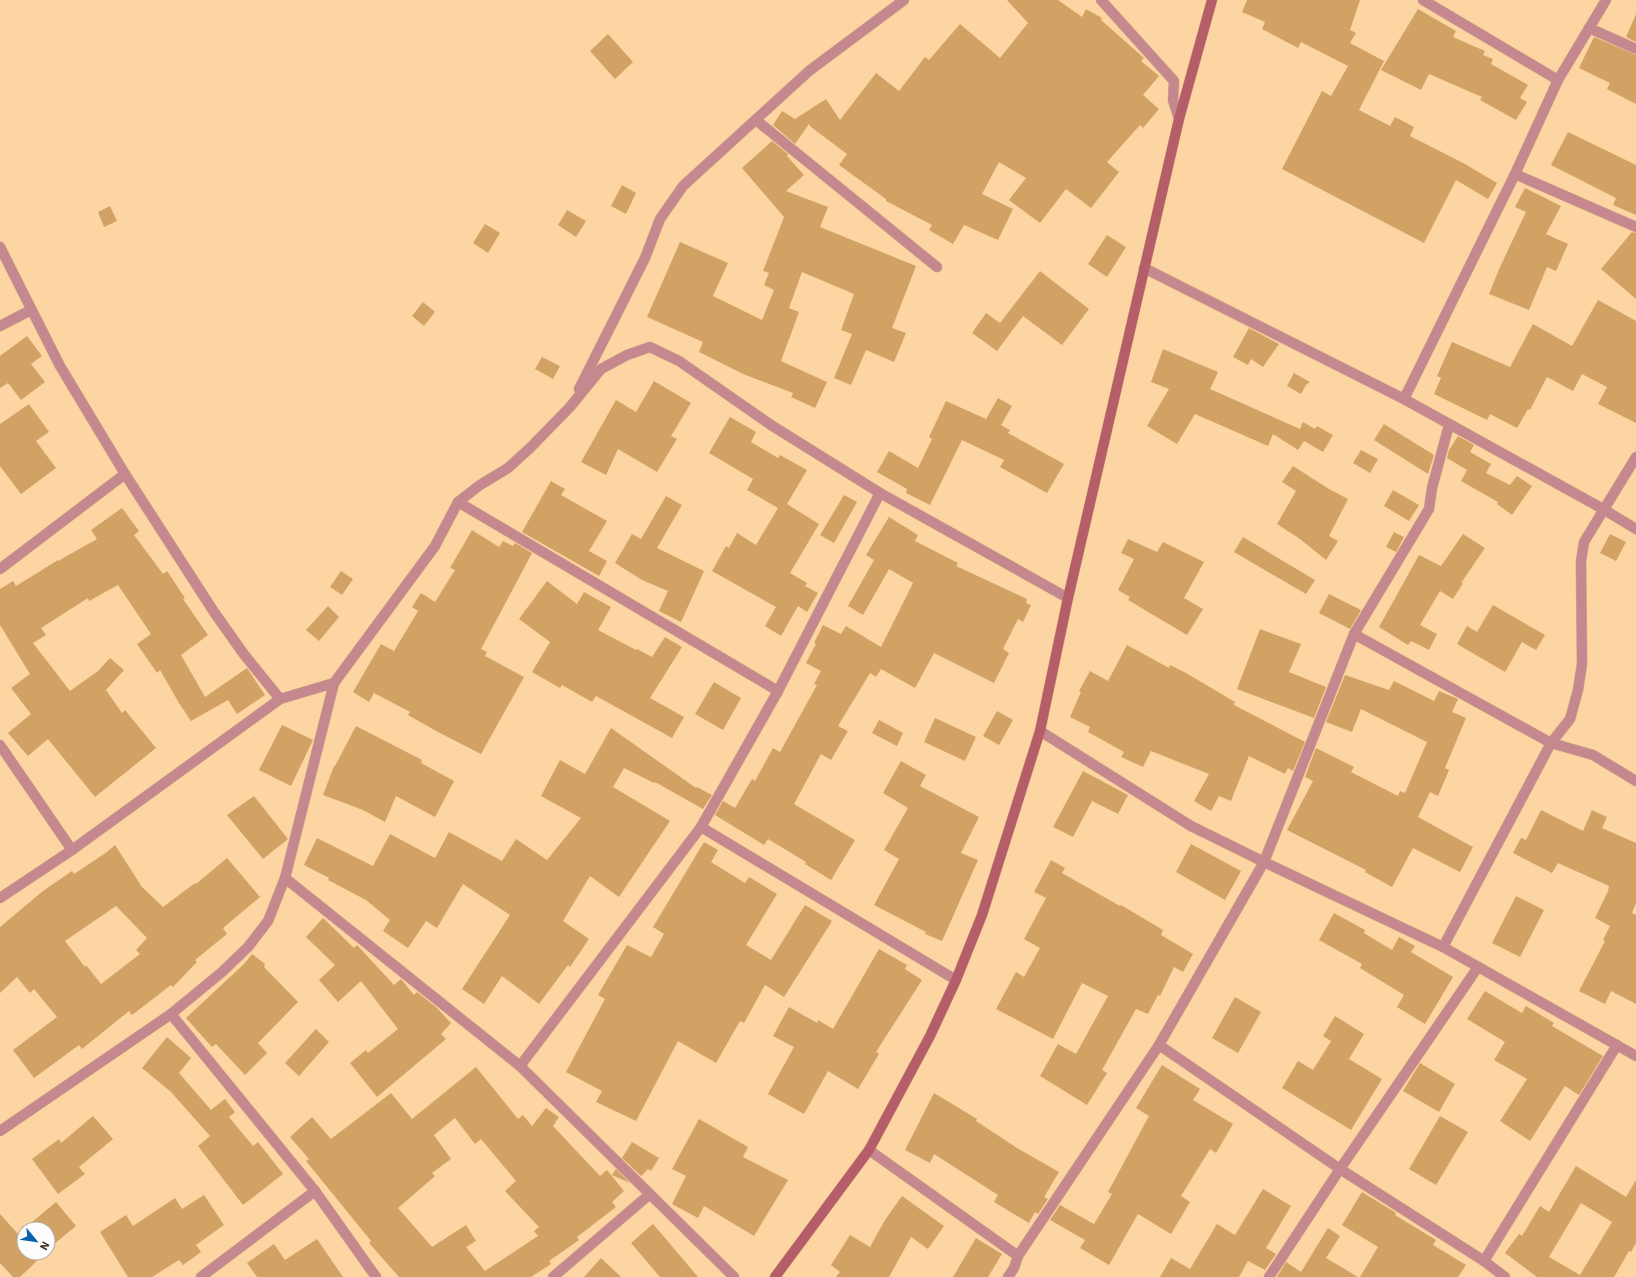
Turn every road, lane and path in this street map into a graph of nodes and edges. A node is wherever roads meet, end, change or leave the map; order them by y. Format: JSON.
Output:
{"nodes":[{"id":1,"x":904,"y":0,"type":"edge"},
{"id":2,"x":1101,"y":0,"type":"edge"},
{"id":3,"x":1212,"y":0,"type":"edge"},
{"id":4,"x":1423,"y":0,"type":"edge"},
{"id":5,"x":1606,"y":0,"type":"edge"},
{"id":6,"x":1590,"y":28,"type":"junction"},
{"id":7,"x":1636,"y":49,"type":"edge"},
{"id":8,"x":1558,"y":80,"type":"junction"},
{"id":9,"x":1179,"y":119,"type":"junction"},
{"id":10,"x":756,"y":120,"type":"junction"},
{"id":11,"x":1515,"y":174,"type":"junction"},
{"id":12,"x":1636,"y":227,"type":"edge"},
{"id":13,"x":0,"y":247,"type":"edge"},
{"id":14,"x":937,"y":267,"type":"dead end"},
{"id":15,"x":1144,"y":268,"type":"junction"},
{"id":16,"x":31,"y":310,"type":"junction"},
{"id":17,"x":0,"y":326,"type":"edge"},
{"id":18,"x":1404,"y":399,"type":"junction"},
{"id":19,"x":570,"y":407,"type":"junction"},
{"id":20,"x":1449,"y":425,"type":"junction"},
{"id":21,"x":1636,"y":457,"type":"edge"},
{"id":22,"x":126,"y":474,"type":"junction"},
{"id":23,"x":880,"y":493,"type":"junction"},
{"id":24,"x":458,"y":502,"type":"junction"},
{"id":25,"x":1603,"y":509,"type":"junction"},
{"id":26,"x":1636,"y":529,"type":"edge"},
{"id":27,"x":0,"y":569,"type":"edge"},
{"id":28,"x":1068,"y":598,"type":"junction"},
{"id":29,"x":1354,"y":634,"type":"junction"},
{"id":30,"x":334,"y":683,"type":"junction"},
{"id":31,"x":778,"y":691,"type":"junction"},
{"id":32,"x":280,"y":699,"type":"junction"},
{"id":33,"x":1040,"y":731,"type":"junction"},
{"id":34,"x":1551,"y":743,"type":"junction"},
{"id":35,"x":0,"y":746,"type":"edge"},
{"id":36,"x":1636,"y":781,"type":"edge"},
{"id":37,"x":701,"y":827,"type":"junction"},
{"id":38,"x":72,"y":850,"type":"junction"},
{"id":39,"x":1264,"y":862,"type":"junction"},
{"id":40,"x":285,"y":878,"type":"junction"},
{"id":41,"x":0,"y":898,"type":"edge"},
{"id":42,"x":1443,"y":947,"type":"junction"},
{"id":43,"x":1478,"y":966,"type":"junction"},
{"id":44,"x":956,"y":980,"type":"junction"},
{"id":45,"x":171,"y":1014,"type":"junction"},
{"id":46,"x":1159,"y":1045,"type":"junction"},
{"id":47,"x":1618,"y":1045,"type":"junction"},
{"id":48,"x":1636,"y":1056,"type":"edge"},
{"id":49,"x":520,"y":1066,"type":"junction"},
{"id":50,"x":0,"y":1131,"type":"edge"},
{"id":51,"x":869,"y":1150,"type":"junction"},
{"id":52,"x":1340,"y":1169,"type":"junction"},
{"id":53,"x":315,"y":1191,"type":"junction"},
{"id":54,"x":650,"y":1194,"type":"junction"},
{"id":55,"x":1018,"y":1256,"type":"junction"},
{"id":56,"x":1484,"y":1261,"type":"junction"},
{"id":57,"x":201,"y":1277,"type":"edge"},
{"id":58,"x":376,"y":1277,"type":"edge"},
{"id":59,"x":553,"y":1277,"type":"edge"},
{"id":60,"x":734,"y":1277,"type":"edge"},
{"id":61,"x":775,"y":1277,"type":"edge"},
{"id":62,"x":1008,"y":1277,"type":"edge"},
{"id":63,"x":1269,"y":1277,"type":"edge"},
{"id":64,"x":1505,"y":1277,"type":"edge"}],
"edges":[{"from":1,"to":10,"type":"street"},
{"from":2,"to":9,"type":"street"},
{"from":3,"to":9,"type":"main road"},
{"from":4,"to":8,"type":"street"},
{"from":5,"to":6,"type":"street"},
{"from":6,"to":7,"type":"street"},
{"from":6,"to":8,"type":"street"},
{"from":8,"to":11,"type":"street"},
{"from":9,"to":15,"type":"main road"},
{"from":10,"to":14,"type":"street"},
{"from":10,"to":19,"type":"street"},
{"from":11,"to":12,"type":"street"},
{"from":11,"to":18,"type":"street"},
{"from":13,"to":16,"type":"street"},
{"from":15,"to":18,"type":"street"},
{"from":15,"to":28,"type":"main road"},
{"from":16,"to":17,"type":"street"},
{"from":16,"to":22,"type":"street"},
{"from":18,"to":20,"type":"street"},
{"from":19,"to":23,"type":"street"},
{"from":19,"to":24,"type":"street"},
{"from":20,"to":25,"type":"street"},
{"from":20,"to":29,"type":"street"},
{"from":21,"to":25,"type":"street"},
{"from":22,"to":27,"type":"street"},
{"from":22,"to":32,"type":"street"},
{"from":23,"to":28,"type":"street"},
{"from":23,"to":31,"type":"street"},
{"from":24,"to":30,"type":"street"},
{"from":24,"to":31,"type":"street"},
{"from":25,"to":26,"type":"street"},
{"from":25,"to":34,"type":"street"},
{"from":28,"to":33,"type":"main road"},
{"from":29,"to":34,"type":"street"},
{"from":29,"to":39,"type":"street"},
{"from":30,"to":32,"type":"street"},
{"from":30,"to":40,"type":"street"},
{"from":31,"to":37,"type":"street"},
{"from":32,"to":38,"type":"street"},
{"from":33,"to":39,"type":"street"},
{"from":33,"to":44,"type":"main road"},
{"from":34,"to":36,"type":"street"},
{"from":34,"to":42,"type":"street"},
{"from":35,"to":38,"type":"street"},
{"from":37,"to":44,"type":"street"},
{"from":37,"to":49,"type":"street"},
{"from":38,"to":41,"type":"street"},
{"from":39,"to":42,"type":"street"},
{"from":39,"to":46,"type":"street"},
{"from":40,"to":45,"type":"street"},
{"from":40,"to":49,"type":"street"},
{"from":42,"to":43,"type":"street"},
{"from":43,"to":47,"type":"street"},
{"from":43,"to":52,"type":"street"},
{"from":44,"to":51,"type":"main road"},
{"from":45,"to":50,"type":"street"},
{"from":45,"to":53,"type":"street"},
{"from":46,"to":52,"type":"street"},
{"from":46,"to":55,"type":"street"},
{"from":47,"to":48,"type":"street"},
{"from":47,"to":56,"type":"street"},
{"from":49,"to":54,"type":"street"},
{"from":51,"to":55,"type":"street"},
{"from":51,"to":61,"type":"main road"},
{"from":52,"to":56,"type":"street"},
{"from":52,"to":63,"type":"street"},
{"from":53,"to":57,"type":"street"},
{"from":53,"to":58,"type":"street"},
{"from":54,"to":59,"type":"street"},
{"from":54,"to":60,"type":"street"},
{"from":55,"to":62,"type":"street"},
{"from":56,"to":64,"type":"street"}]}
